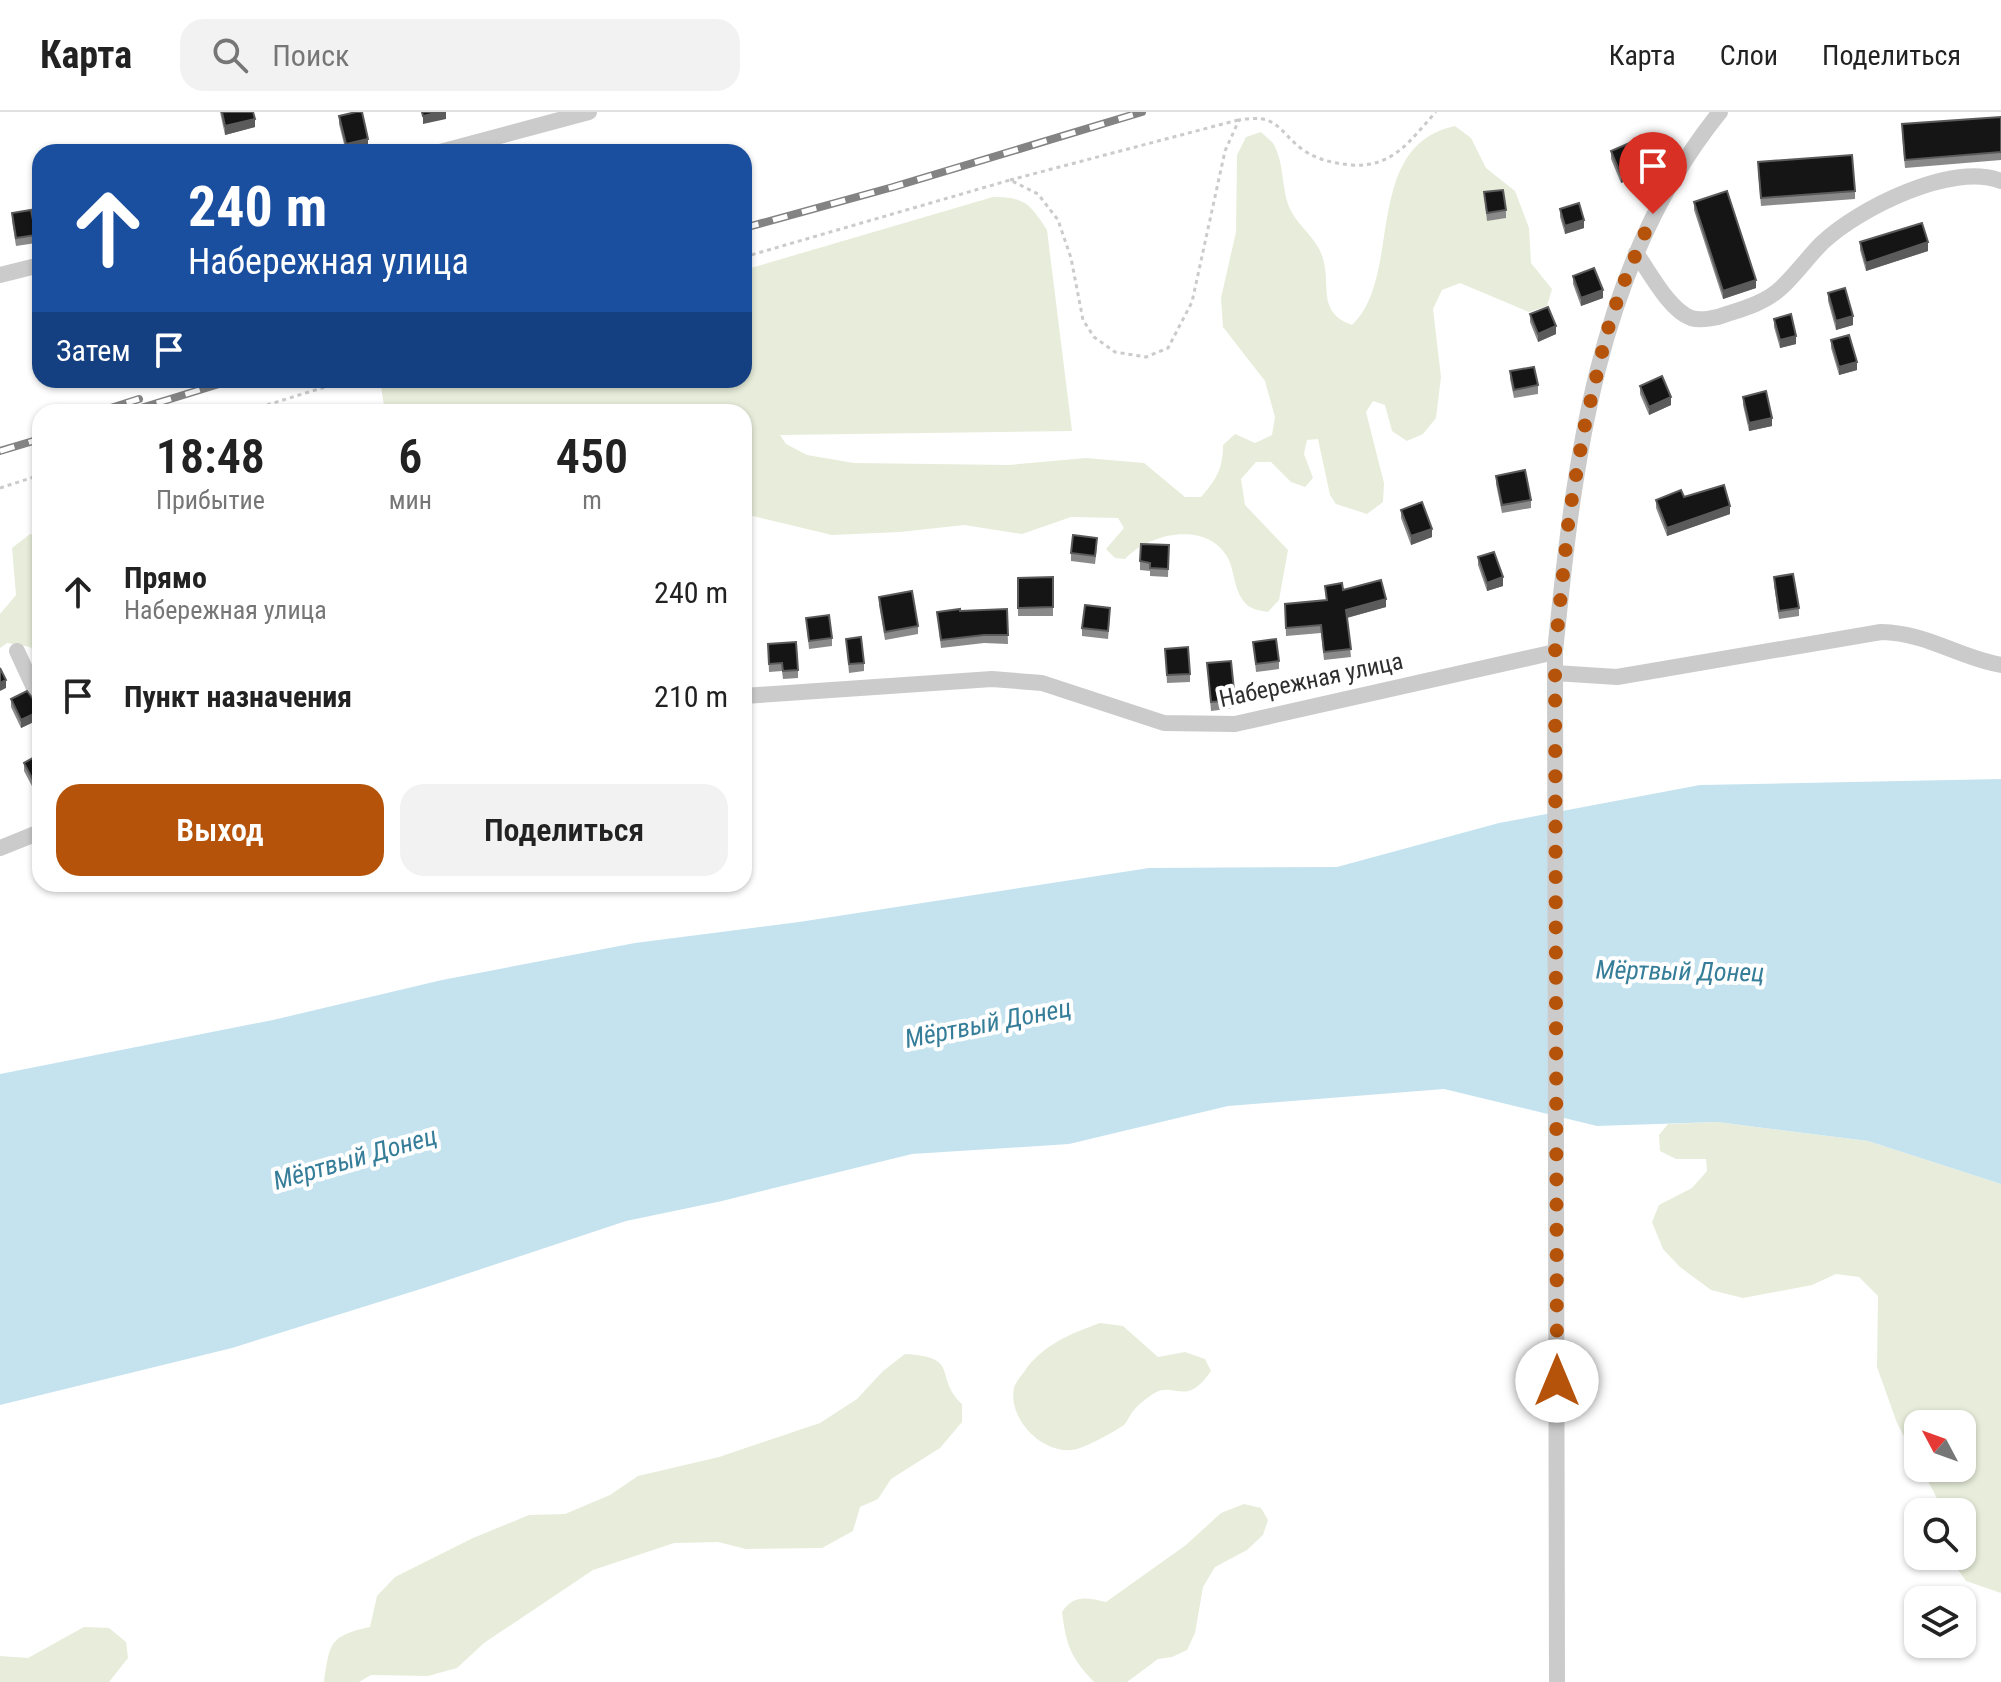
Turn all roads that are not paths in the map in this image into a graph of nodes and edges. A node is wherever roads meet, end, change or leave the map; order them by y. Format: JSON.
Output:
{"nodes":[{"id":1,"x":589,"y":112,"type":"edge"},
{"id":2,"x":1720,"y":112,"type":"edge"},
{"id":3,"x":470,"y":144,"type":"edge"},
{"id":4,"x":2001,"y":181,"type":"edge"},
{"id":5,"x":1636,"y":253,"type":"junction"},
{"id":6,"x":32,"y":267,"type":"edge"},
{"id":7,"x":0,"y":275,"type":"edge"},
{"id":8,"x":17,"y":651,"type":"dead end"},
{"id":9,"x":1555,"y":652,"type":"junction"},
{"id":10,"x":2001,"y":665,"type":"edge"},
{"id":11,"x":1555,"y":673,"type":"junction"},
{"id":12,"x":32,"y":684,"type":"edge"},
{"id":13,"x":752,"y":695,"type":"edge"},
{"id":14,"x":32,"y":835,"type":"edge"},
{"id":15,"x":0,"y":848,"type":"edge"},
{"id":16,"x":1557,"y":1682,"type":"edge"}],
"edges":[{"from":1,"to":3,"type":"street"},
{"from":2,"to":5,"type":"street"},
{"from":4,"to":5,"type":"street"},
{"from":5,"to":9,"type":"street"},
{"from":6,"to":7,"type":"street"},
{"from":8,"to":12,"type":"street"},
{"from":9,"to":11,"type":"street"},
{"from":9,"to":13,"type":"street","name":"Набережная улица"},
{"from":10,"to":11,"type":"street"},
{"from":11,"to":16,"type":"street"},
{"from":14,"to":15,"type":"street"}]}
